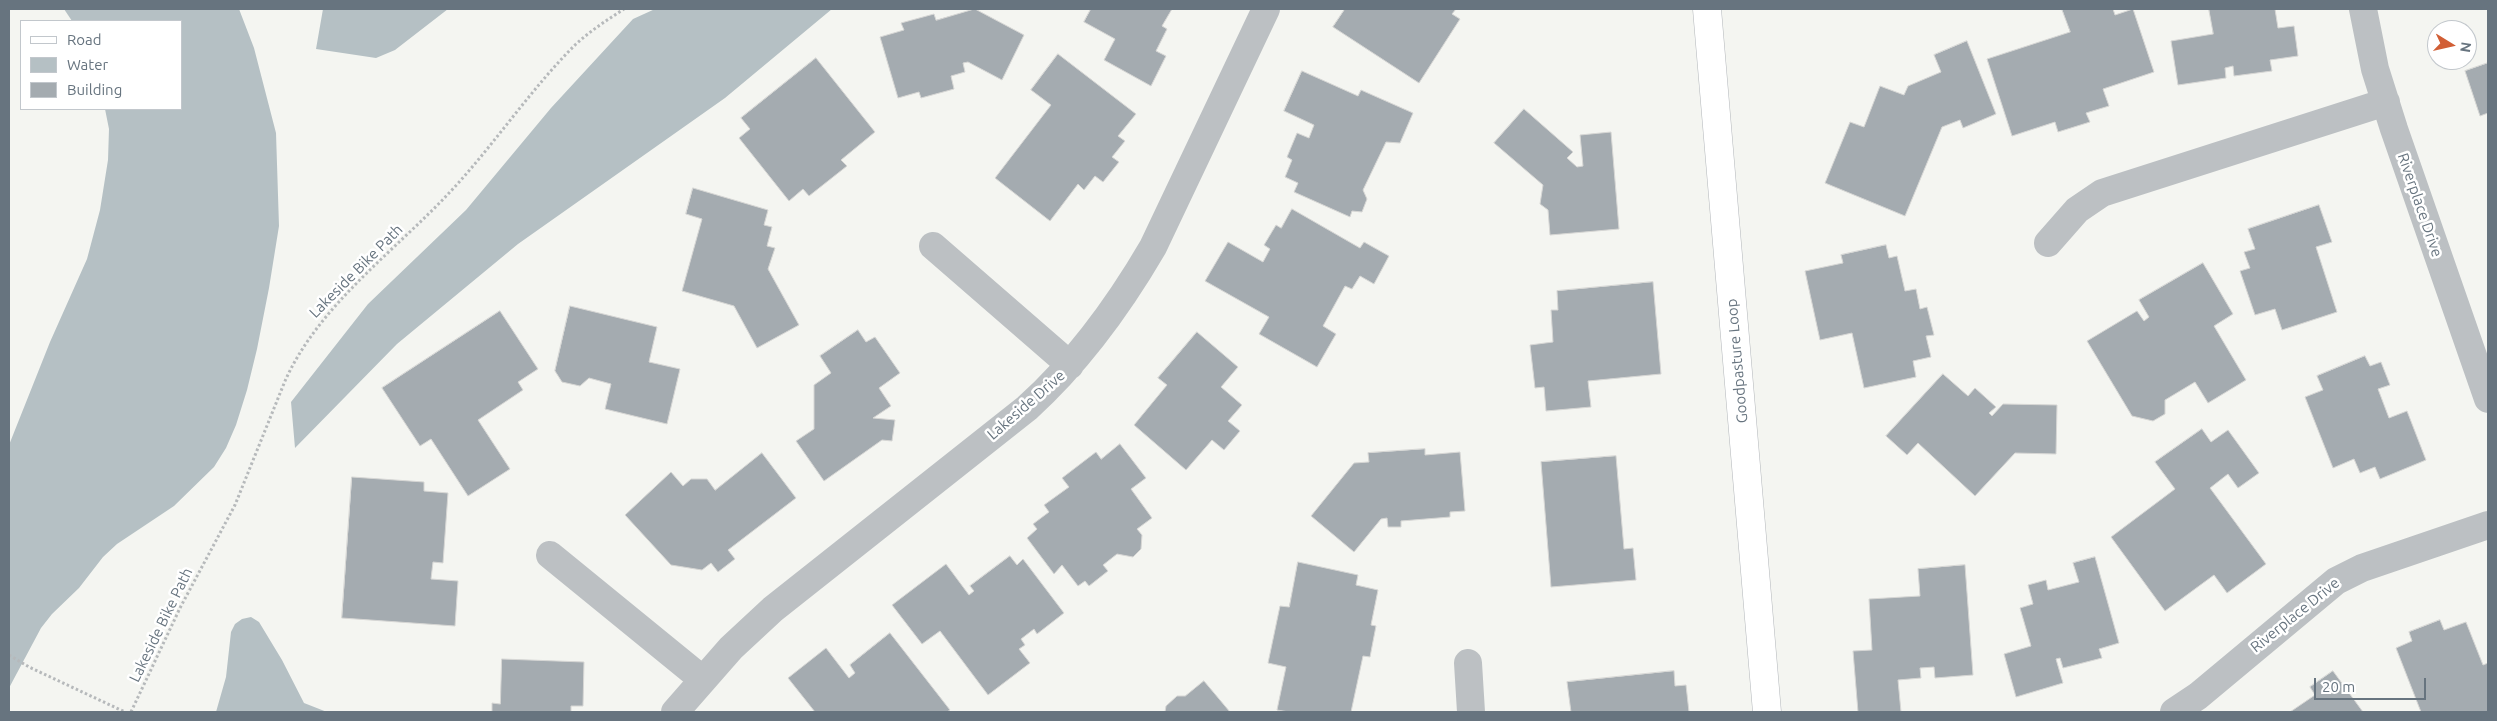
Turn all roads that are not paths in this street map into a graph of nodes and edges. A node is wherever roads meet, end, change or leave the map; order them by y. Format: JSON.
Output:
{"nodes":[{"id":1,"x":1266,"y":9,"type":"edge"},
{"id":2,"x":1707,"y":9,"type":"edge"},
{"id":3,"x":2362,"y":9,"type":"edge"},
{"id":4,"x":2386,"y":102,"type":"junction"},
{"id":5,"x":2048,"y":243,"type":"dead end"},
{"id":6,"x":933,"y":246,"type":"dead end"},
{"id":7,"x":1070,"y":365,"type":"junction"},
{"id":8,"x":2488,"y":400,"type":"edge"},
{"id":9,"x":2488,"y":525,"type":"edge"},
{"id":10,"x":550,"y":555,"type":"dead end"},
{"id":11,"x":1468,"y":663,"type":"dead end"},
{"id":12,"x":702,"y":679,"type":"junction"},
{"id":13,"x":676,"y":712,"type":"edge"},
{"id":14,"x":1471,"y":712,"type":"edge"},
{"id":15,"x":1767,"y":712,"type":"edge"},
{"id":16,"x":2174,"y":712,"type":"edge"}],
"edges":[{"from":1,"to":7,"type":"street","name":"Lakeside Drive"},
{"from":2,"to":15,"type":"street","name":"Goodpasture Loop"},
{"from":3,"to":4,"type":"street","name":"Riverplace Drive"},
{"from":4,"to":5,"type":"street"},
{"from":4,"to":8,"type":"street","name":"Riverplace Drive"},
{"from":6,"to":7,"type":"street"},
{"from":7,"to":12,"type":"street","name":"Lakeside Drive"},
{"from":9,"to":16,"type":"street","name":"Riverplace Drive"},
{"from":10,"to":12,"type":"street"},
{"from":11,"to":14,"type":"street"},
{"from":12,"to":13,"type":"street","name":"Lakeside Drive"}]}
